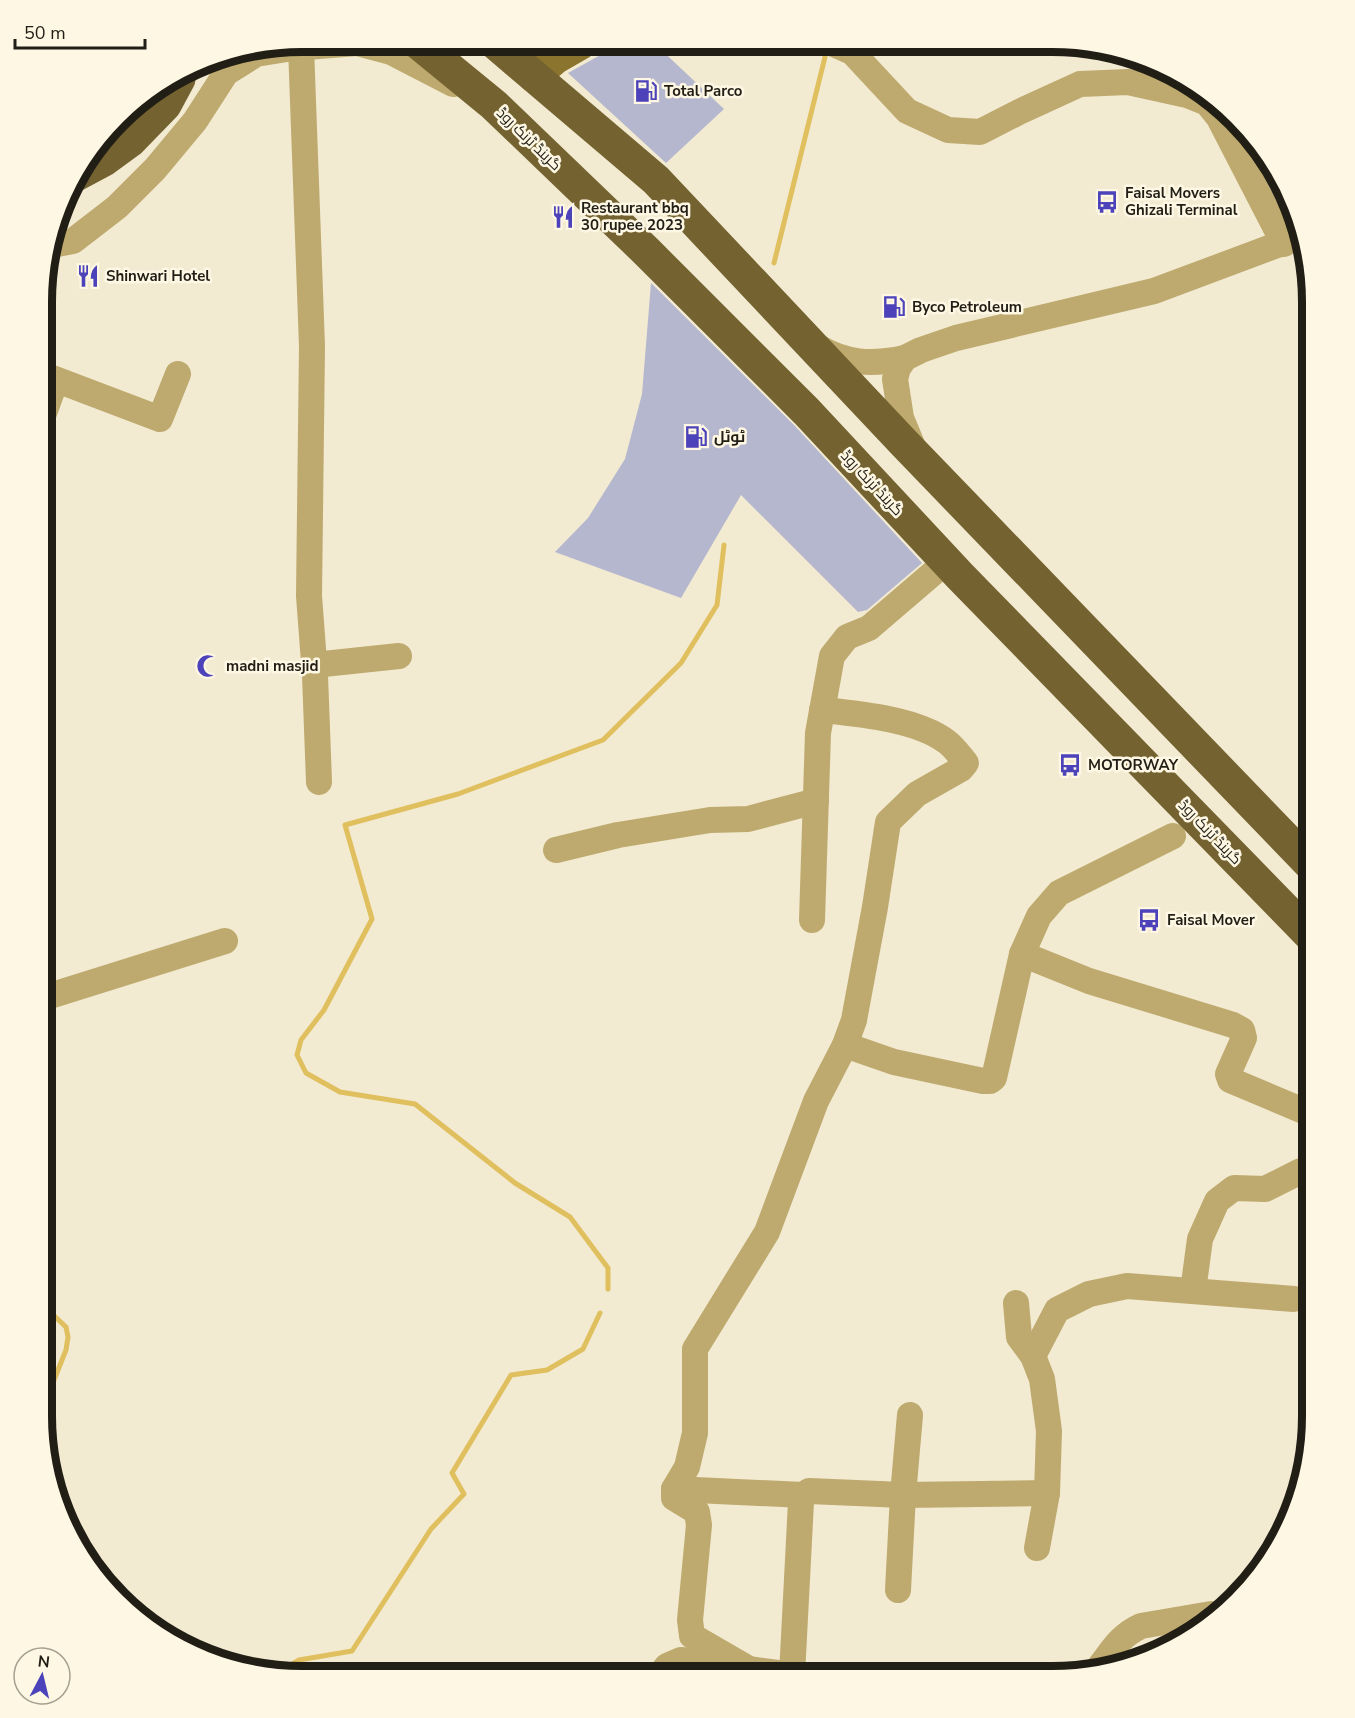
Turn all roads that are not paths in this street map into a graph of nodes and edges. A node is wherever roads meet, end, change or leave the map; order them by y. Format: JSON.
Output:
{"nodes":[{"id":1,"x":301,"y":52,"type":"edge"},
{"id":2,"x":391,"y":52,"type":"edge"},
{"id":3,"x":429,"y":52,"type":"edge"},
{"id":4,"x":506,"y":52,"type":"edge"},
{"id":5,"x":565,"y":52,"type":"edge"},
{"id":6,"x":852,"y":52,"type":"edge"},
{"id":7,"x":249,"y":58,"type":"edge"},
{"id":8,"x":534,"y":76,"type":"junction"},
{"id":9,"x":174,"y":88,"type":"edge"},
{"id":10,"x":1198,"y":99,"type":"edge"},
{"id":11,"x":494,"y":105,"type":"junction"},
{"id":12,"x":1216,"y":114,"type":"edge"},
{"id":13,"x":94,"y":165,"type":"edge"},
{"id":14,"x":1294,"y":239,"type":"edge"},
{"id":15,"x":60,"y":244,"type":"edge"},
{"id":16,"x":808,"y":341,"type":"junction"},
{"id":17,"x":905,"y":358,"type":"junction"},
{"id":18,"x":178,"y":374,"type":"dead end"},
{"id":19,"x":52,"y":378,"type":"edge"},
{"id":20,"x":916,"y":456,"type":"junction"},
{"id":21,"x":946,"y":562,"type":"junction"},
{"id":22,"x":399,"y":656,"type":"dead end"},
{"id":23,"x":314,"y":665,"type":"junction"},
{"id":24,"x":822,"y":710,"type":"junction"},
{"id":25,"x":319,"y":782,"type":"dead end"},
{"id":26,"x":816,"y":801,"type":"junction"},
{"id":27,"x":1173,"y":836,"type":"dead end"},
{"id":28,"x":556,"y":850,"type":"dead end"},
{"id":29,"x":1303,"y":860,"type":"edge"},
{"id":30,"x":812,"y":920,"type":"dead end"},
{"id":31,"x":1303,"y":928,"type":"edge"},
{"id":32,"x":225,"y":940,"type":"dead end"},
{"id":33,"x":1022,"y":954,"type":"junction"},
{"id":34,"x":52,"y":995,"type":"edge"},
{"id":35,"x":845,"y":1045,"type":"junction"},
{"id":36,"x":1303,"y":1111,"type":"edge"},
{"id":37,"x":1303,"y":1171,"type":"edge"},
{"id":38,"x":1193,"y":1291,"type":"junction"},
{"id":39,"x":1294,"y":1299,"type":"dead end"},
{"id":40,"x":1016,"y":1303,"type":"dead end"},
{"id":41,"x":1033,"y":1356,"type":"junction"},
{"id":42,"x":910,"y":1415,"type":"dead end"},
{"id":43,"x":674,"y":1490,"type":"junction"},
{"id":44,"x":1047,"y":1493,"type":"junction"},
{"id":45,"x":803,"y":1495,"type":"junction"},
{"id":46,"x":903,"y":1495,"type":"junction"},
{"id":47,"x":1037,"y":1548,"type":"dead end"},
{"id":48,"x":897,"y":1590,"type":"dead end"},
{"id":49,"x":1203,"y":1615,"type":"edge"},
{"id":50,"x":1105,"y":1660,"type":"edge"},
{"id":51,"x":667,"y":1666,"type":"edge"},
{"id":52,"x":732,"y":1666,"type":"edge"},
{"id":53,"x":745,"y":1666,"type":"edge"},
{"id":54,"x":792,"y":1666,"type":"edge"}],
"edges":[{"from":1,"to":23,"type":"street"},
{"from":2,"to":11,"type":"street"},
{"from":3,"to":11,"type":"highway","name":"گرینڈ ٹرنک روڈ"},
{"from":4,"to":8,"type":"highway"},
{"from":5,"to":8,"type":"main road"},
{"from":6,"to":10,"type":"street"},
{"from":7,"to":15,"type":"street"},
{"from":8,"to":16,"type":"highway"},
{"from":9,"to":13,"type":"highway"},
{"from":11,"to":21,"type":"highway","name":"گرینڈ ٹرنک روڈ"},
{"from":12,"to":14,"type":"street"},
{"from":14,"to":17,"type":"street"},
{"from":16,"to":17,"type":"street"},
{"from":16,"to":20,"type":"highway"},
{"from":17,"to":20,"type":"street"},
{"from":18,"to":19,"type":"street"},
{"from":20,"to":29,"type":"highway"},
{"from":21,"to":24,"type":"street"},
{"from":21,"to":31,"type":"highway","name":"گرینڈ ٹرنک روڈ"},
{"from":22,"to":23,"type":"street"},
{"from":23,"to":25,"type":"street"},
{"from":24,"to":26,"type":"street"},
{"from":24,"to":35,"type":"street"},
{"from":26,"to":28,"type":"street"},
{"from":26,"to":30,"type":"street"},
{"from":27,"to":33,"type":"street"},
{"from":32,"to":34,"type":"street"},
{"from":33,"to":35,"type":"street"},
{"from":33,"to":36,"type":"street"},
{"from":35,"to":43,"type":"street"},
{"from":37,"to":38,"type":"street"},
{"from":38,"to":39,"type":"street"},
{"from":38,"to":41,"type":"street"},
{"from":40,"to":41,"type":"street"},
{"from":41,"to":44,"type":"street"},
{"from":42,"to":46,"type":"street"},
{"from":43,"to":45,"type":"street"},
{"from":43,"to":53,"type":"street"},
{"from":44,"to":46,"type":"street"},
{"from":44,"to":47,"type":"street"},
{"from":45,"to":46,"type":"street"},
{"from":45,"to":54,"type":"street"},
{"from":46,"to":48,"type":"street"},
{"from":49,"to":50,"type":"street"},
{"from":51,"to":52,"type":"street"}]}
